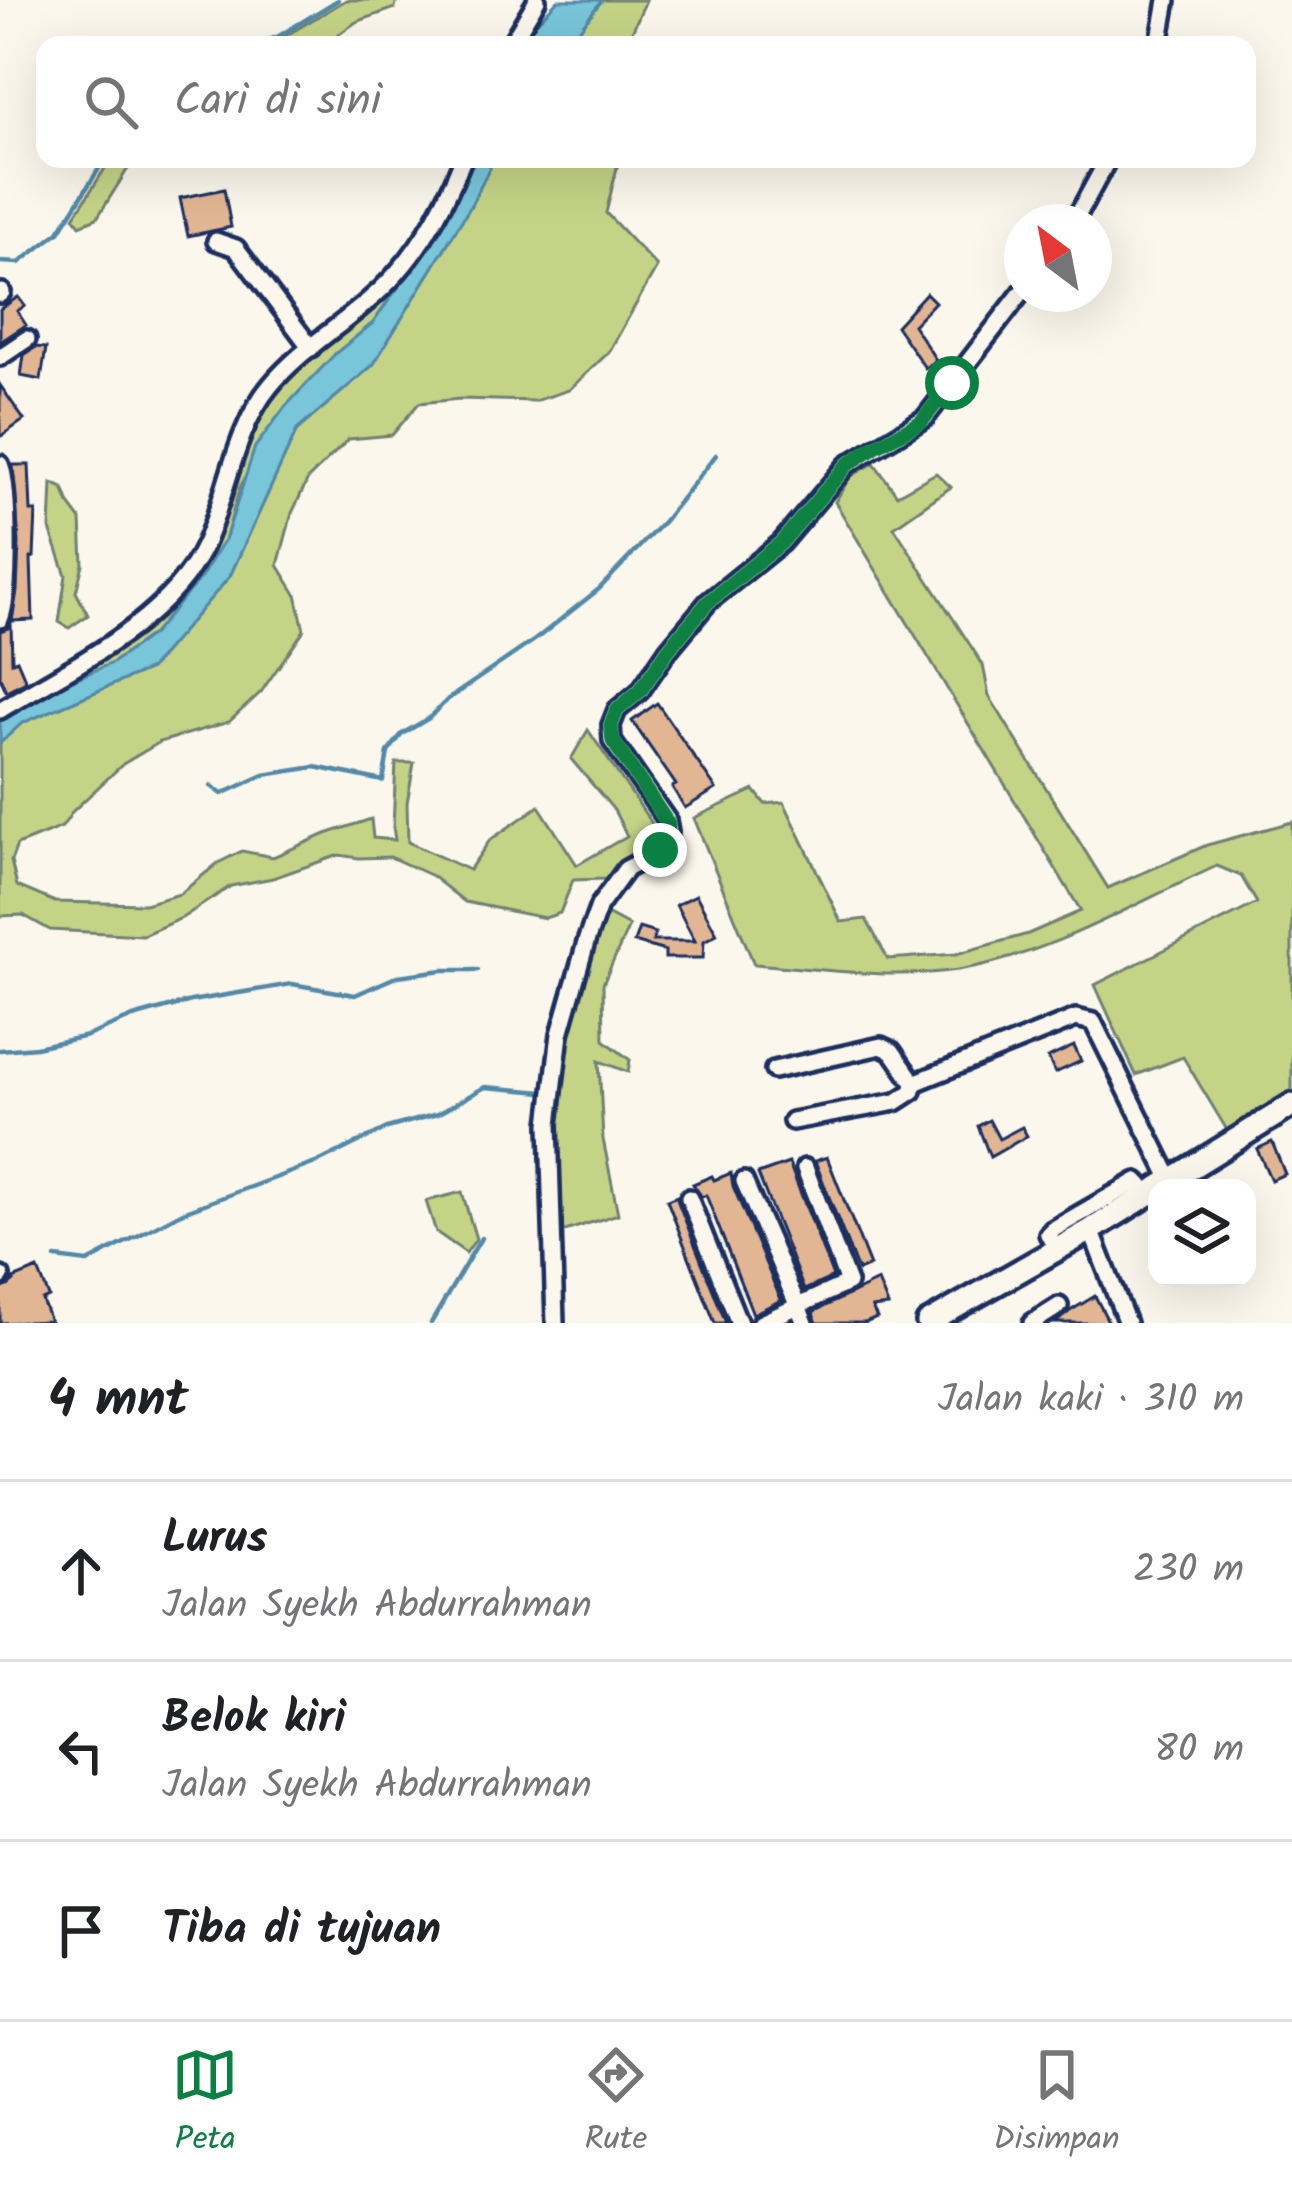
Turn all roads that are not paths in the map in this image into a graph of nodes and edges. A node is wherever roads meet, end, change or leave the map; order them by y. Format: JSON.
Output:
{"nodes":[{"id":1,"x":537,"y":0,"type":"edge"},
{"id":2,"x":1167,"y":0,"type":"edge"},
{"id":3,"x":515,"y":36,"type":"edge"},
{"id":4,"x":1161,"y":36,"type":"edge"},
{"id":5,"x":459,"y":168,"type":"edge"},
{"id":6,"x":1103,"y":168,"type":"edge"},
{"id":7,"x":1084,"y":204,"type":"edge"},
{"id":8,"x":216,"y":241,"type":"dead end"},
{"id":9,"x":1006,"y":312,"type":"edge"},
{"id":10,"x":27,"y":339,"type":"dead end"},
{"id":11,"x":311,"y":348,"type":"junction"},
{"id":12,"x":0,"y":357,"type":"edge"},
{"id":13,"x":0,"y":464,"type":"edge"},
{"id":14,"x":0,"y":619,"type":"edge"},
{"id":15,"x":0,"y":708,"type":"edge"},
{"id":16,"x":774,"y":1070,"type":"dead end"},
{"id":17,"x":914,"y":1083,"type":"junction"},
{"id":18,"x":1292,"y":1105,"type":"edge"},
{"id":19,"x":792,"y":1121,"type":"dead end"},
{"id":20,"x":805,"y":1168,"type":"dead end"},
{"id":21,"x":1155,"y":1179,"type":"edge"},
{"id":22,"x":1173,"y":1179,"type":"edge"},
{"id":23,"x":744,"y":1181,"type":"dead end"},
{"id":24,"x":1148,"y":1184,"type":"edge"},
{"id":25,"x":1148,"y":1195,"type":"edge"},
{"id":26,"x":689,"y":1198,"type":"dead end"},
{"id":27,"x":1091,"y":1230,"type":"junction"},
{"id":28,"x":1056,"y":1249,"type":"junction"},
{"id":29,"x":798,"y":1306,"type":"junction"},
{"id":30,"x":1059,"y":1306,"type":"dead end"},
{"id":31,"x":937,"y":1320,"type":"edge"},
{"id":32,"x":555,"y":1323,"type":"edge"},
{"id":33,"x":739,"y":1323,"type":"edge"},
{"id":34,"x":761,"y":1323,"type":"edge"},
{"id":35,"x":806,"y":1323,"type":"edge"},
{"id":36,"x":1032,"y":1323,"type":"edge"},
{"id":37,"x":1126,"y":1323,"type":"edge"}],
"edges":[{"from":1,"to":3,"type":"street"},
{"from":2,"to":4,"type":"street"},
{"from":5,"to":11,"type":"street"},
{"from":6,"to":7,"type":"street"},
{"from":8,"to":11,"type":"street"},
{"from":9,"to":32,"type":"street"},
{"from":10,"to":12,"type":"street"},
{"from":11,"to":15,"type":"street"},
{"from":13,"to":14,"type":"street"},
{"from":16,"to":17,"type":"street"},
{"from":17,"to":19,"type":"street"},
{"from":17,"to":21,"type":"street"},
{"from":18,"to":22,"type":"street"},
{"from":20,"to":29,"type":"street"},
{"from":23,"to":29,"type":"street"},
{"from":24,"to":28,"type":"street"},
{"from":25,"to":27,"type":"street"},
{"from":26,"to":33,"type":"street"},
{"from":27,"to":28,"type":"street"},
{"from":27,"to":37,"type":"street"},
{"from":28,"to":31,"type":"street"},
{"from":29,"to":34,"type":"street"},
{"from":29,"to":35,"type":"street"},
{"from":30,"to":36,"type":"street"}]}
